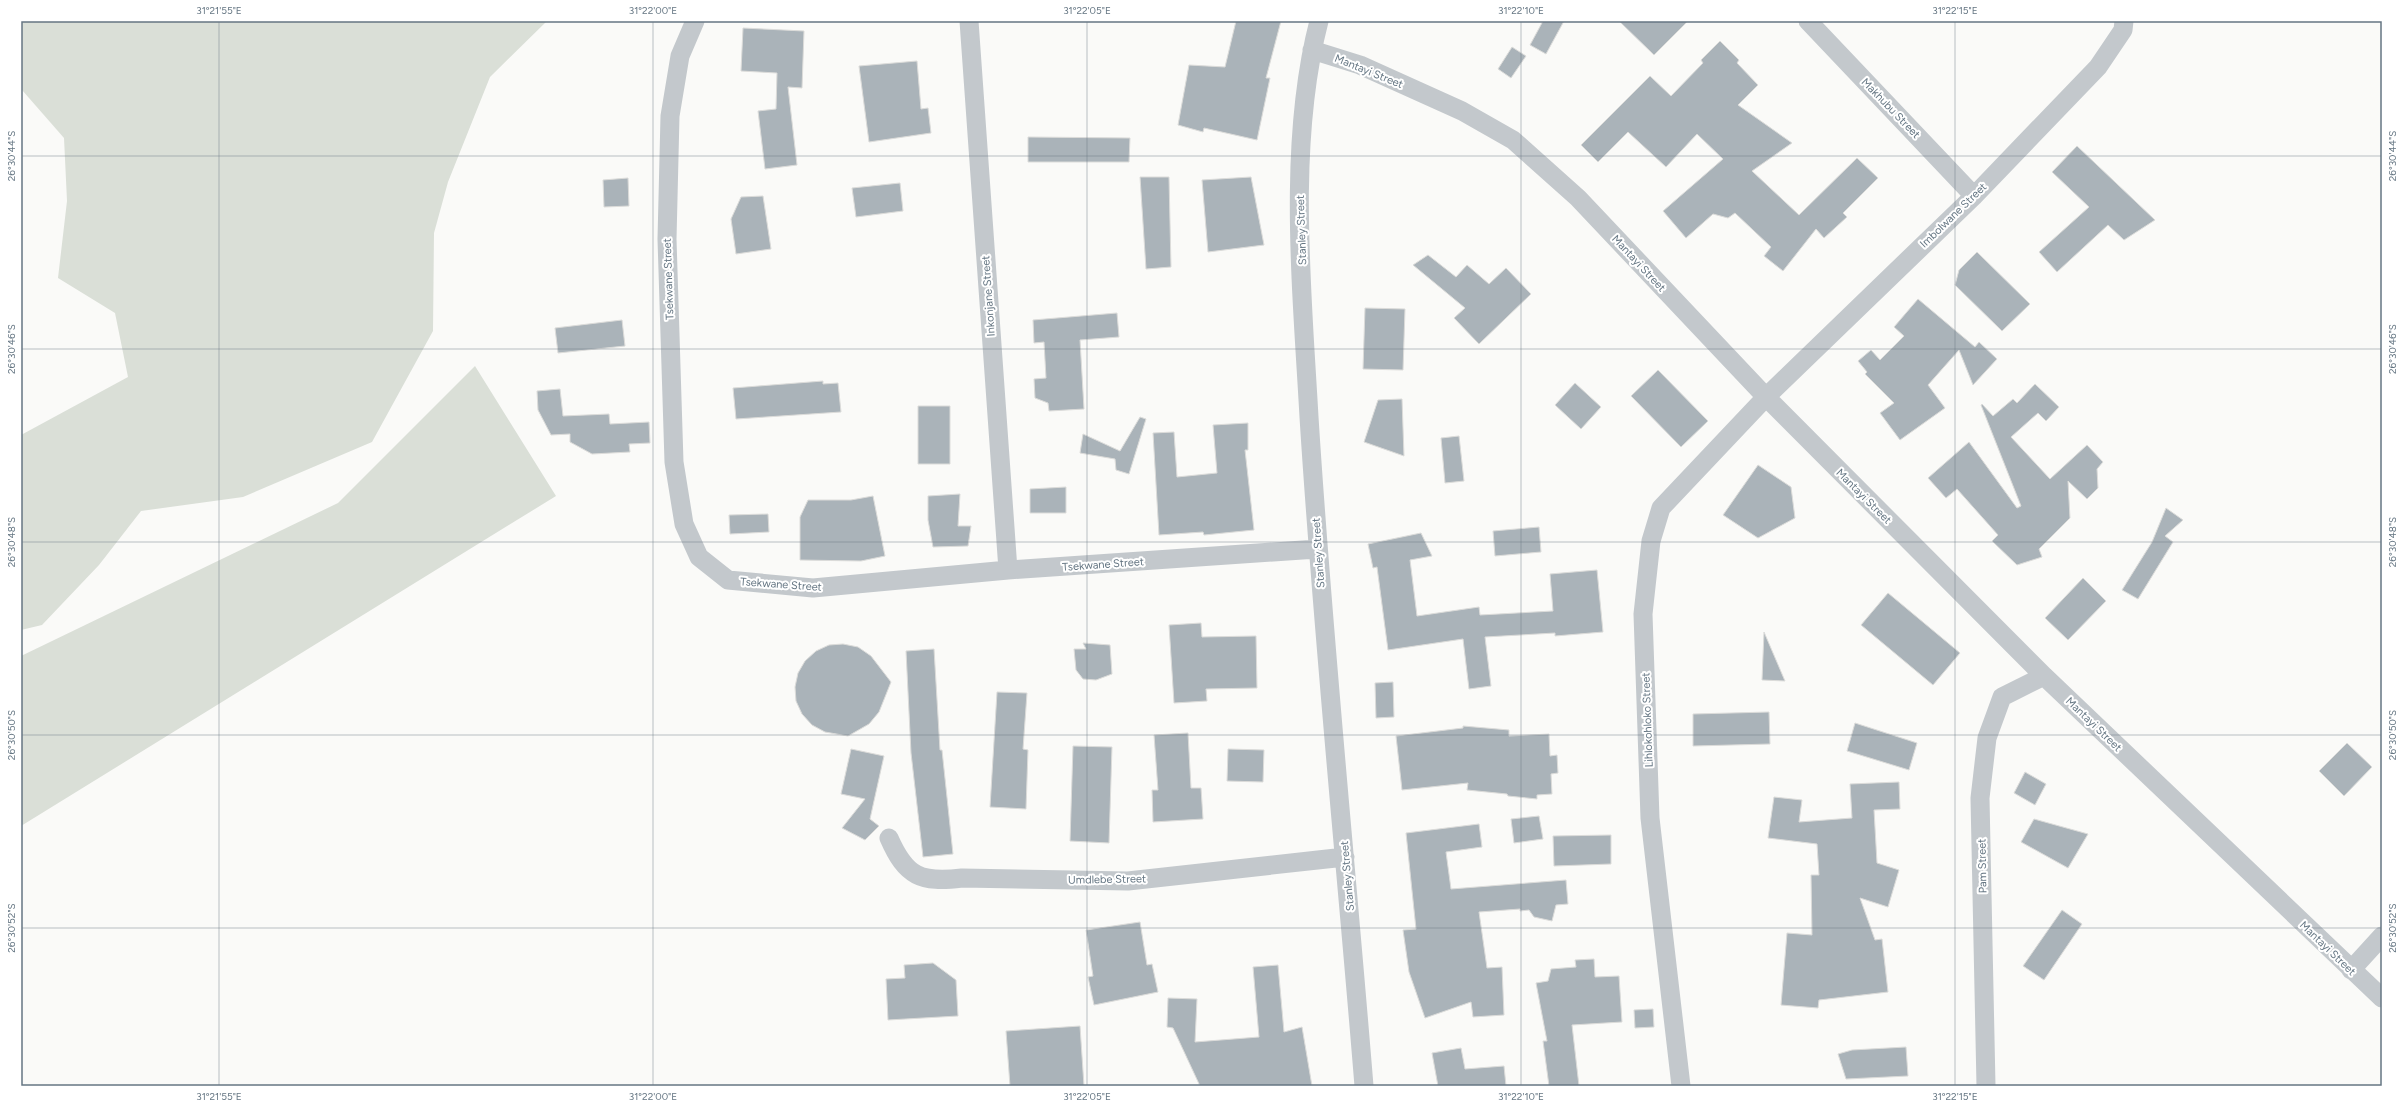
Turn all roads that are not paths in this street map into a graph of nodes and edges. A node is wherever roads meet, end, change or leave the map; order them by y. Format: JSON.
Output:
{"nodes":[{"id":1,"x":695,"y":21,"type":"edge"},
{"id":2,"x":969,"y":21,"type":"edge"},
{"id":3,"x":1319,"y":21,"type":"edge"},
{"id":4,"x":1808,"y":21,"type":"edge"},
{"id":5,"x":2124,"y":21,"type":"edge"},
{"id":6,"x":1312,"y":50,"type":"junction"},
{"id":7,"x":1974,"y":196,"type":"junction"},
{"id":8,"x":1766,"y":397,"type":"junction"},
{"id":9,"x":1317,"y":549,"type":"junction"},
{"id":10,"x":1008,"y":570,"type":"junction"},
{"id":11,"x":2044,"y":676,"type":"junction"},
{"id":12,"x":889,"y":838,"type":"dead end"},
{"id":13,"x":1345,"y":857,"type":"junction"},
{"id":14,"x":2382,"y":936,"type":"edge"},
{"id":15,"x":2351,"y":970,"type":"junction"},
{"id":16,"x":2382,"y":998,"type":"edge"},
{"id":17,"x":1364,"y":1086,"type":"edge"},
{"id":18,"x":1681,"y":1086,"type":"edge"},
{"id":19,"x":1986,"y":1086,"type":"edge"}],
"edges":[{"from":1,"to":10,"type":"street","name":"Tsekwane Street"},
{"from":2,"to":10,"type":"street","name":"Inkonjane Street"},
{"from":3,"to":6,"type":"street","name":"Stanley Street"},
{"from":4,"to":7,"type":"street","name":"Makhubu Street"},
{"from":5,"to":7,"type":"street","name":"Imbolwane Street"},
{"from":6,"to":8,"type":"street","name":"Mantayi Street"},
{"from":6,"to":9,"type":"street","name":"Stanley Street"},
{"from":7,"to":8,"type":"street","name":"Imbolwane Street"},
{"from":8,"to":11,"type":"street","name":"Mantayi Street"},
{"from":8,"to":18,"type":"street","name":"Lihlokohloko Street"},
{"from":9,"to":10,"type":"street","name":"Tsekwane Street"},
{"from":9,"to":13,"type":"street","name":"Stanley Street"},
{"from":11,"to":15,"type":"street","name":"Mantayi Street"},
{"from":11,"to":19,"type":"street","name":"Pam Street"},
{"from":12,"to":13,"type":"street","name":"Umdlebe Street"},
{"from":13,"to":17,"type":"street","name":"Stanley Street"},
{"from":14,"to":15,"type":"street"},
{"from":15,"to":16,"type":"street","name":"Mantayi Street"}]}
